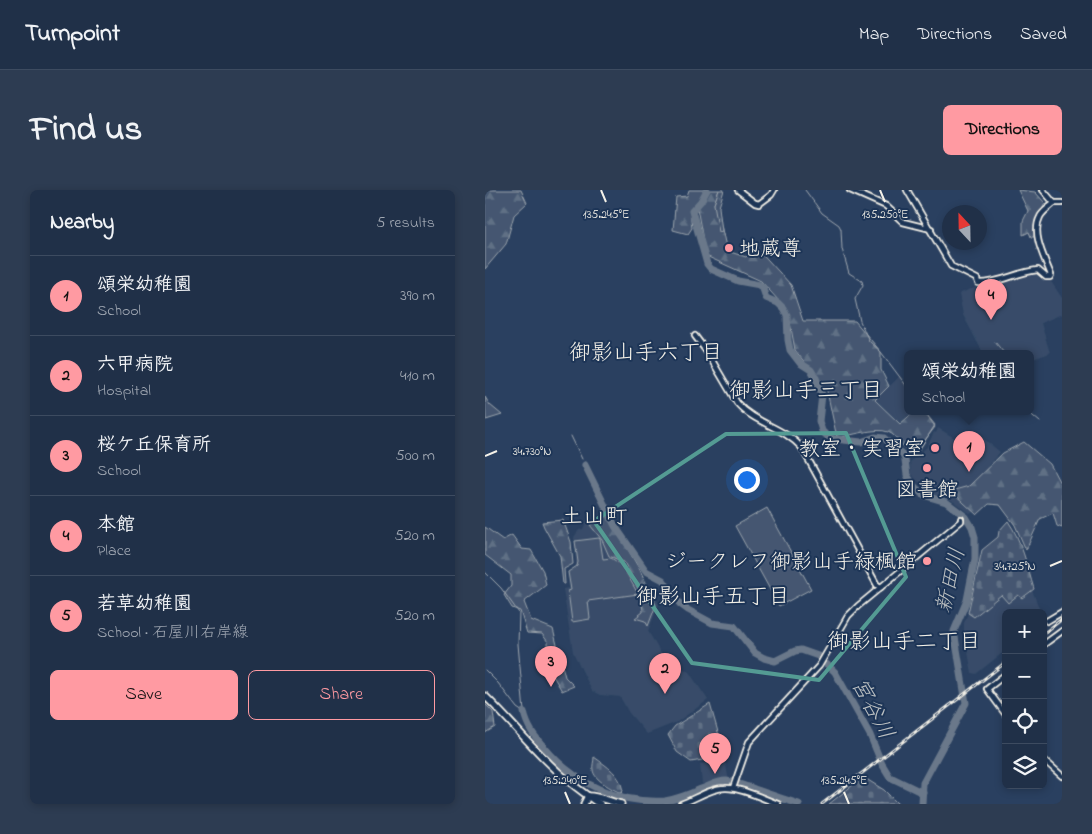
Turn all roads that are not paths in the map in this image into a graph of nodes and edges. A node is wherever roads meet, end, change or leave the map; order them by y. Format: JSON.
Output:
{"nodes":[{"id":1,"x":738,"y":190,"type":"edge"},
{"id":2,"x":774,"y":190,"type":"edge"},
{"id":3,"x":850,"y":190,"type":"edge"},
{"id":4,"x":907,"y":190,"type":"edge"},
{"id":5,"x":1043,"y":190,"type":"edge"},
{"id":6,"x":1054,"y":203,"type":"junction"},
{"id":7,"x":1062,"y":203,"type":"edge"},
{"id":8,"x":931,"y":229,"type":"junction"},
{"id":9,"x":695,"y":336,"type":"dead end"},
{"id":10,"x":961,"y":519,"type":"dead end"},
{"id":11,"x":881,"y":587,"type":"junction"},
{"id":12,"x":1062,"y":612,"type":"edge"},
{"id":13,"x":1047,"y":621,"type":"dead end"},
{"id":14,"x":1062,"y":631,"type":"edge"},
{"id":15,"x":1047,"y":642,"type":"edge"},
{"id":16,"x":1002,"y":677,"type":"edge"},
{"id":17,"x":485,"y":696,"type":"edge"},
{"id":18,"x":1002,"y":710,"type":"edge"},
{"id":19,"x":1047,"y":763,"type":"edge"},
{"id":20,"x":1062,"y":776,"type":"edge"},
{"id":21,"x":733,"y":788,"type":"junction"},
{"id":22,"x":591,"y":799,"type":"edge"},
{"id":23,"x":584,"y":804,"type":"edge"},
{"id":24,"x":600,"y":804,"type":"edge"},
{"id":25,"x":621,"y":804,"type":"edge"},
{"id":26,"x":681,"y":804,"type":"edge"},
{"id":27,"x":778,"y":804,"type":"edge"}],
"edges":[{"from":1,"to":2,"type":"street"},
{"from":3,"to":8,"type":"street"},
{"from":4,"to":8,"type":"street"},
{"from":5,"to":6,"type":"street"},
{"from":6,"to":7,"type":"street"},
{"from":6,"to":8,"type":"street"},
{"from":9,"to":11,"type":"street"},
{"from":10,"to":11,"type":"street"},
{"from":11,"to":21,"type":"street"},
{"from":12,"to":13,"type":"street"},
{"from":14,"to":15,"type":"street"},
{"from":16,"to":18,"type":"street"},
{"from":17,"to":22,"type":"main road"},
{"from":19,"to":20,"type":"street"},
{"from":21,"to":26,"type":"street"},
{"from":21,"to":27,"type":"street"},
{"from":22,"to":23,"type":"main road"},
{"from":22,"to":24,"type":"main road"},
{"from":22,"to":25,"type":"main road"}]}
